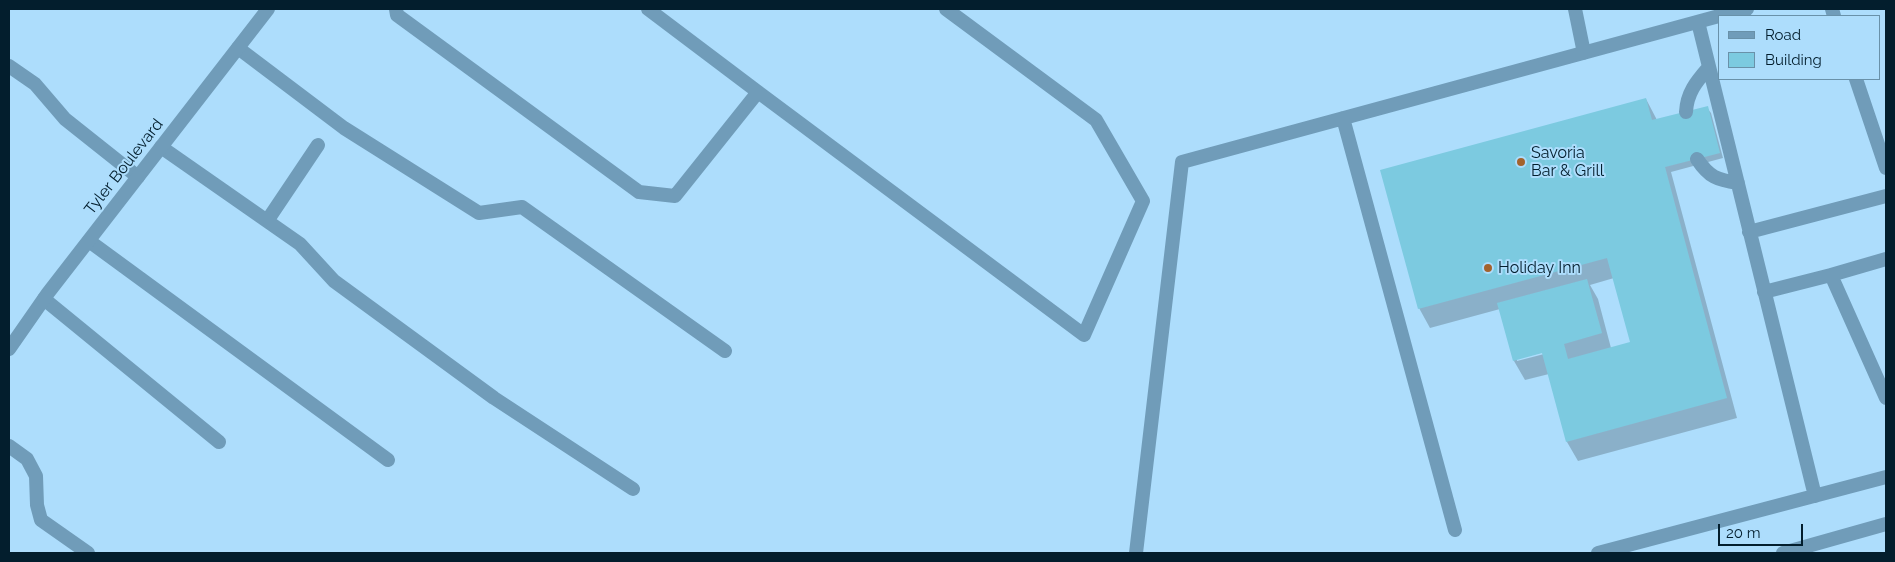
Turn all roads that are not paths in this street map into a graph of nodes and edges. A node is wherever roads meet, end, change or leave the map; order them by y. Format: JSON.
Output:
{"nodes":[{"id":1,"x":268,"y":9,"type":"edge"},
{"id":2,"x":396,"y":9,"type":"edge"},
{"id":3,"x":648,"y":9,"type":"edge"},
{"id":4,"x":946,"y":9,"type":"edge"},
{"id":5,"x":1575,"y":9,"type":"edge"},
{"id":6,"x":1747,"y":9,"type":"edge"},
{"id":7,"x":1723,"y":15,"type":"edge"},
{"id":8,"x":1718,"y":16,"type":"edge"},
{"id":9,"x":1698,"y":22,"type":"junction"},
{"id":10,"x":238,"y":48,"type":"junction"},
{"id":11,"x":1584,"y":53,"type":"junction"},
{"id":12,"x":9,"y":66,"type":"edge"},
{"id":13,"x":1709,"y":67,"type":"junction"},
{"id":14,"x":1856,"y":80,"type":"edge"},
{"id":15,"x":758,"y":92,"type":"junction"},
{"id":16,"x":1686,"y":112,"type":"dead end"},
{"id":17,"x":1343,"y":118,"type":"junction"},
{"id":18,"x":318,"y":146,"type":"dead end"},
{"id":19,"x":161,"y":147,"type":"junction"},
{"id":20,"x":1697,"y":159,"type":"dead end"},
{"id":21,"x":1886,"y":168,"type":"edge"},
{"id":22,"x":138,"y":177,"type":"junction"},
{"id":23,"x":1738,"y":183,"type":"junction"},
{"id":24,"x":1886,"y":196,"type":"edge"},
{"id":25,"x":266,"y":221,"type":"junction"},
{"id":26,"x":1749,"y":232,"type":"junction"},
{"id":27,"x":89,"y":241,"type":"junction"},
{"id":28,"x":1886,"y":260,"type":"edge"},
{"id":29,"x":1831,"y":274,"type":"junction"},
{"id":30,"x":1764,"y":292,"type":"junction"},
{"id":31,"x":44,"y":299,"type":"junction"},
{"id":32,"x":9,"y":349,"type":"edge"},
{"id":33,"x":725,"y":351,"type":"dead end"},
{"id":34,"x":1886,"y":398,"type":"edge"},
{"id":35,"x":219,"y":442,"type":"dead end"},
{"id":36,"x":9,"y":446,"type":"edge"},
{"id":37,"x":388,"y":460,"type":"dead end"},
{"id":38,"x":1886,"y":477,"type":"edge"},
{"id":39,"x":633,"y":489,"type":"dead end"},
{"id":40,"x":1815,"y":496,"type":"junction"},
{"id":41,"x":1886,"y":524,"type":"edge"},
{"id":42,"x":1455,"y":530,"type":"dead end"},
{"id":43,"x":88,"y":553,"type":"edge"},
{"id":44,"x":1136,"y":553,"type":"edge"},
{"id":45,"x":1598,"y":553,"type":"edge"},
{"id":46,"x":1783,"y":553,"type":"edge"}],
"edges":[{"from":1,"to":10,"type":"street","name":"Tyler Boulevard"},
{"from":2,"to":15,"type":"street"},
{"from":3,"to":15,"type":"street"},
{"from":4,"to":15,"type":"street"},
{"from":5,"to":11,"type":"street"},
{"from":6,"to":7,"type":"street"},
{"from":8,"to":9,"type":"street"},
{"from":9,"to":11,"type":"street"},
{"from":9,"to":13,"type":"street"},
{"from":10,"to":19,"type":"street","name":"Tyler Boulevard"},
{"from":10,"to":33,"type":"street"},
{"from":11,"to":17,"type":"street"},
{"from":12,"to":22,"type":"street"},
{"from":13,"to":16,"type":"street"},
{"from":13,"to":23,"type":"street"},
{"from":14,"to":21,"type":"street"},
{"from":17,"to":42,"type":"street"},
{"from":17,"to":44,"type":"street"},
{"from":18,"to":25,"type":"street"},
{"from":19,"to":22,"type":"street","name":"Tyler Boulevard"},
{"from":19,"to":25,"type":"street"},
{"from":20,"to":23,"type":"street"},
{"from":22,"to":27,"type":"street","name":"Tyler Boulevard"},
{"from":23,"to":26,"type":"street"},
{"from":24,"to":26,"type":"street"},
{"from":25,"to":39,"type":"street"},
{"from":26,"to":30,"type":"street"},
{"from":27,"to":31,"type":"street","name":"Tyler Boulevard"},
{"from":27,"to":37,"type":"street"},
{"from":28,"to":29,"type":"street"},
{"from":29,"to":30,"type":"street"},
{"from":29,"to":34,"type":"street"},
{"from":30,"to":40,"type":"street"},
{"from":31,"to":32,"type":"street","name":"Tyler Boulevard"},
{"from":31,"to":35,"type":"street"},
{"from":36,"to":43,"type":"street"},
{"from":38,"to":40,"type":"street"},
{"from":40,"to":45,"type":"street"},
{"from":41,"to":46,"type":"street"}]}
